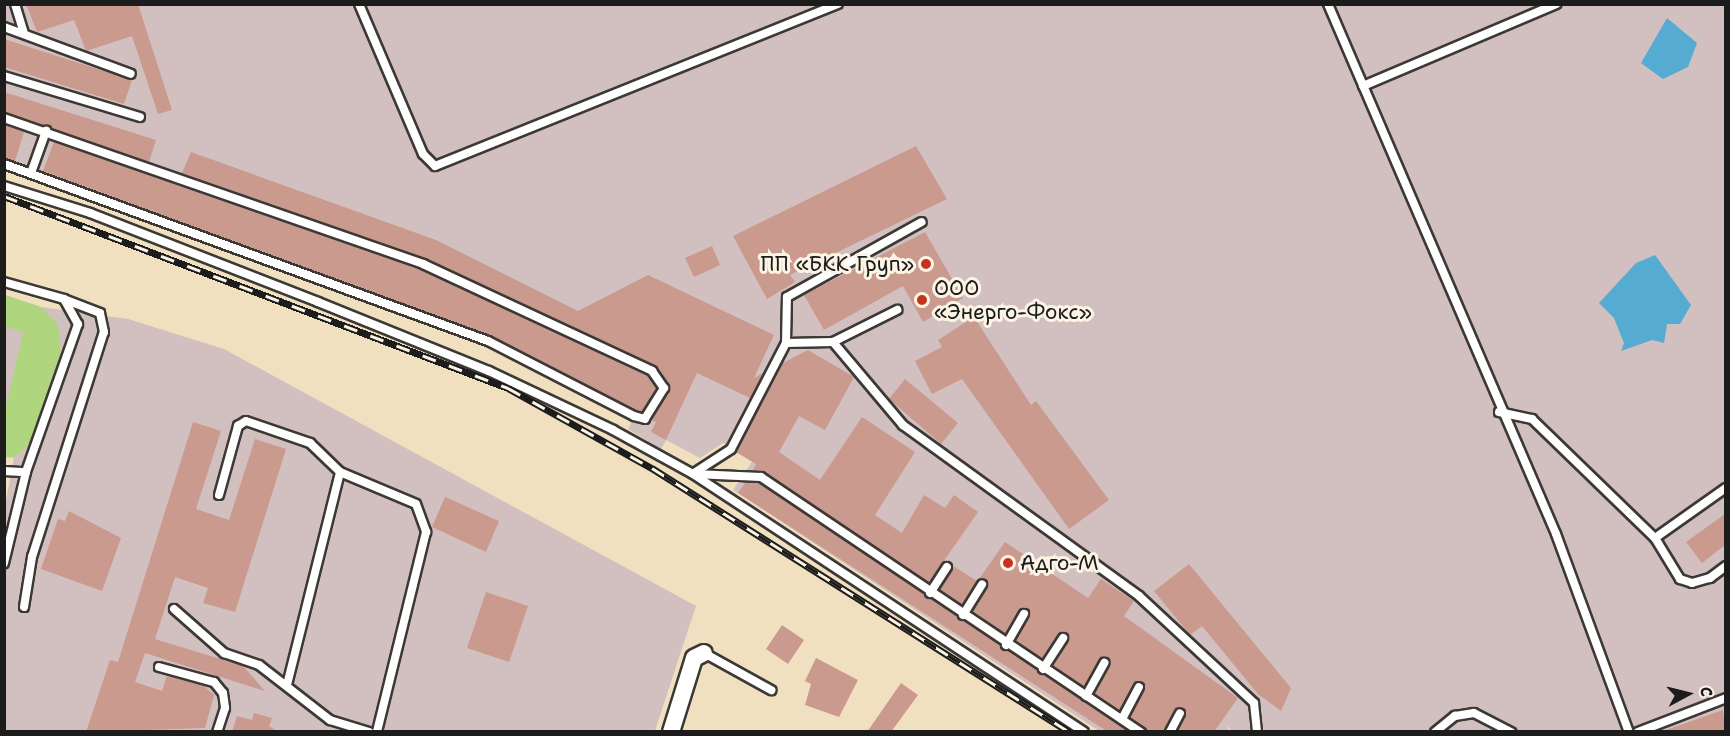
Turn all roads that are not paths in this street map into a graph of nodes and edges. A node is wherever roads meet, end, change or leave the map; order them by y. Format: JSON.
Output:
{"nodes":[{"id":1,"x":15,"y":4,"type":"edge"},
{"id":2,"x":359,"y":4,"type":"edge"},
{"id":3,"x":838,"y":4,"type":"edge"},
{"id":4,"x":1328,"y":4,"type":"edge"},
{"id":5,"x":1556,"y":4,"type":"edge"},
{"id":6,"x":4,"y":27,"type":"edge"},
{"id":7,"x":24,"y":33,"type":"junction"},
{"id":8,"x":131,"y":74,"type":"dead end"},
{"id":9,"x":4,"y":76,"type":"edge"},
{"id":10,"x":1363,"y":86,"type":"junction"},
{"id":11,"x":140,"y":117,"type":"dead end"},
{"id":12,"x":4,"y":118,"type":"edge"},
{"id":13,"x":46,"y":131,"type":"junction"},
{"id":14,"x":4,"y":164,"type":"edge"},
{"id":15,"x":31,"y":172,"type":"junction"},
{"id":16,"x":4,"y":186,"type":"edge"},
{"id":17,"x":922,"y":222,"type":"dead end"},
{"id":18,"x":4,"y":282,"type":"edge"},
{"id":19,"x":64,"y":299,"type":"junction"},
{"id":20,"x":897,"y":310,"type":"dead end"},
{"id":21,"x":833,"y":342,"type":"junction"},
{"id":22,"x":786,"y":343,"type":"junction"},
{"id":23,"x":1499,"y":412,"type":"junction"},
{"id":24,"x":4,"y":471,"type":"edge"},
{"id":25,"x":26,"y":471,"type":"junction"},
{"id":26,"x":340,"y":472,"type":"junction"},
{"id":27,"x":693,"y":474,"type":"junction"},
{"id":28,"x":1725,"y":488,"type":"edge"},
{"id":29,"x":219,"y":495,"type":"dead end"},
{"id":30,"x":1655,"y":538,"type":"junction"},
{"id":31,"x":4,"y":563,"type":"edge"},
{"id":32,"x":1725,"y":566,"type":"edge"},
{"id":33,"x":947,"y":567,"type":"dead end"},
{"id":34,"x":982,"y":585,"type":"dead end"},
{"id":35,"x":930,"y":593,"type":"junction"},
{"id":36,"x":24,"y":607,"type":"dead end"},
{"id":37,"x":174,"y":609,"type":"dead end"},
{"id":38,"x":1024,"y":614,"type":"dead end"},
{"id":39,"x":963,"y":615,"type":"junction"},
{"id":40,"x":1063,"y":638,"type":"dead end"},
{"id":41,"x":1006,"y":645,"type":"junction"},
{"id":42,"x":704,"y":652,"type":"joint"},
{"id":43,"x":1104,"y":663,"type":"dead end"},
{"id":44,"x":159,"y":667,"type":"dead end"},
{"id":45,"x":1043,"y":669,"type":"junction"},
{"id":46,"x":287,"y":685,"type":"junction"},
{"id":47,"x":1139,"y":687,"type":"dead end"},
{"id":48,"x":771,"y":690,"type":"dead end"},
{"id":49,"x":1086,"y":696,"type":"junction"},
{"id":50,"x":1725,"y":698,"type":"edge"},
{"id":51,"x":1180,"y":713,"type":"dead end"},
{"id":52,"x":1122,"y":719,"type":"junction"},
{"id":53,"x":217,"y":732,"type":"edge"},
{"id":54,"x":369,"y":732,"type":"edge"},
{"id":55,"x":377,"y":732,"type":"edge"},
{"id":56,"x":671,"y":732,"type":"edge"},
{"id":57,"x":1084,"y":732,"type":"edge"},
{"id":58,"x":1141,"y":732,"type":"edge"},
{"id":59,"x":1170,"y":732,"type":"edge"},
{"id":60,"x":1257,"y":732,"type":"edge"},
{"id":61,"x":1435,"y":732,"type":"edge"},
{"id":62,"x":1511,"y":732,"type":"edge"},
{"id":63,"x":1629,"y":732,"type":"edge"},
{"id":64,"x":1638,"y":732,"type":"edge"}],
"edges":[{"from":1,"to":7,"type":"lane"},
{"from":2,"to":3,"type":"lane"},
{"from":4,"to":10,"type":"lane"},
{"from":5,"to":10,"type":"lane"},
{"from":6,"to":7,"type":"lane"},
{"from":7,"to":8,"type":"lane"},
{"from":9,"to":11,"type":"lane"},
{"from":10,"to":23,"type":"lane"},
{"from":12,"to":13,"type":"lane"},
{"from":13,"to":15,"type":"lane"},
{"from":13,"to":15,"type":"lane"},
{"from":14,"to":15,"type":"lane"},
{"from":16,"to":27,"type":"lane"},
{"from":17,"to":22,"type":"lane"},
{"from":18,"to":19,"type":"lane"},
{"from":19,"to":25,"type":"lane"},
{"from":19,"to":36,"type":"lane"},
{"from":20,"to":21,"type":"lane"},
{"from":21,"to":22,"type":"lane"},
{"from":21,"to":60,"type":"lane"},
{"from":22,"to":27,"type":"lane"},
{"from":23,"to":30,"type":"lane"},
{"from":23,"to":63,"type":"lane"},
{"from":24,"to":25,"type":"lane"},
{"from":25,"to":31,"type":"lane"},
{"from":26,"to":29,"type":"lane"},
{"from":26,"to":46,"type":"lane"},
{"from":26,"to":55,"type":"lane"},
{"from":27,"to":35,"type":"lane"},
{"from":27,"to":57,"type":"lane"},
{"from":28,"to":30,"type":"lane"},
{"from":30,"to":32,"type":"lane"},
{"from":33,"to":35,"type":"lane"},
{"from":34,"to":39,"type":"lane"},
{"from":35,"to":39,"type":"lane"},
{"from":37,"to":46,"type":"lane"},
{"from":38,"to":41,"type":"lane"},
{"from":39,"to":41,"type":"lane"},
{"from":40,"to":45,"type":"lane"},
{"from":41,"to":45,"type":"lane"},
{"from":42,"to":48,"type":"lane"},
{"from":42,"to":56,"type":"street"},
{"from":43,"to":49,"type":"lane"},
{"from":44,"to":53,"type":"lane"},
{"from":45,"to":49,"type":"lane"},
{"from":46,"to":54,"type":"lane"},
{"from":47,"to":52,"type":"lane"},
{"from":49,"to":52,"type":"lane"},
{"from":50,"to":64,"type":"lane"},
{"from":51,"to":59,"type":"lane"},
{"from":52,"to":58,"type":"lane"},
{"from":61,"to":62,"type":"lane"}]}
